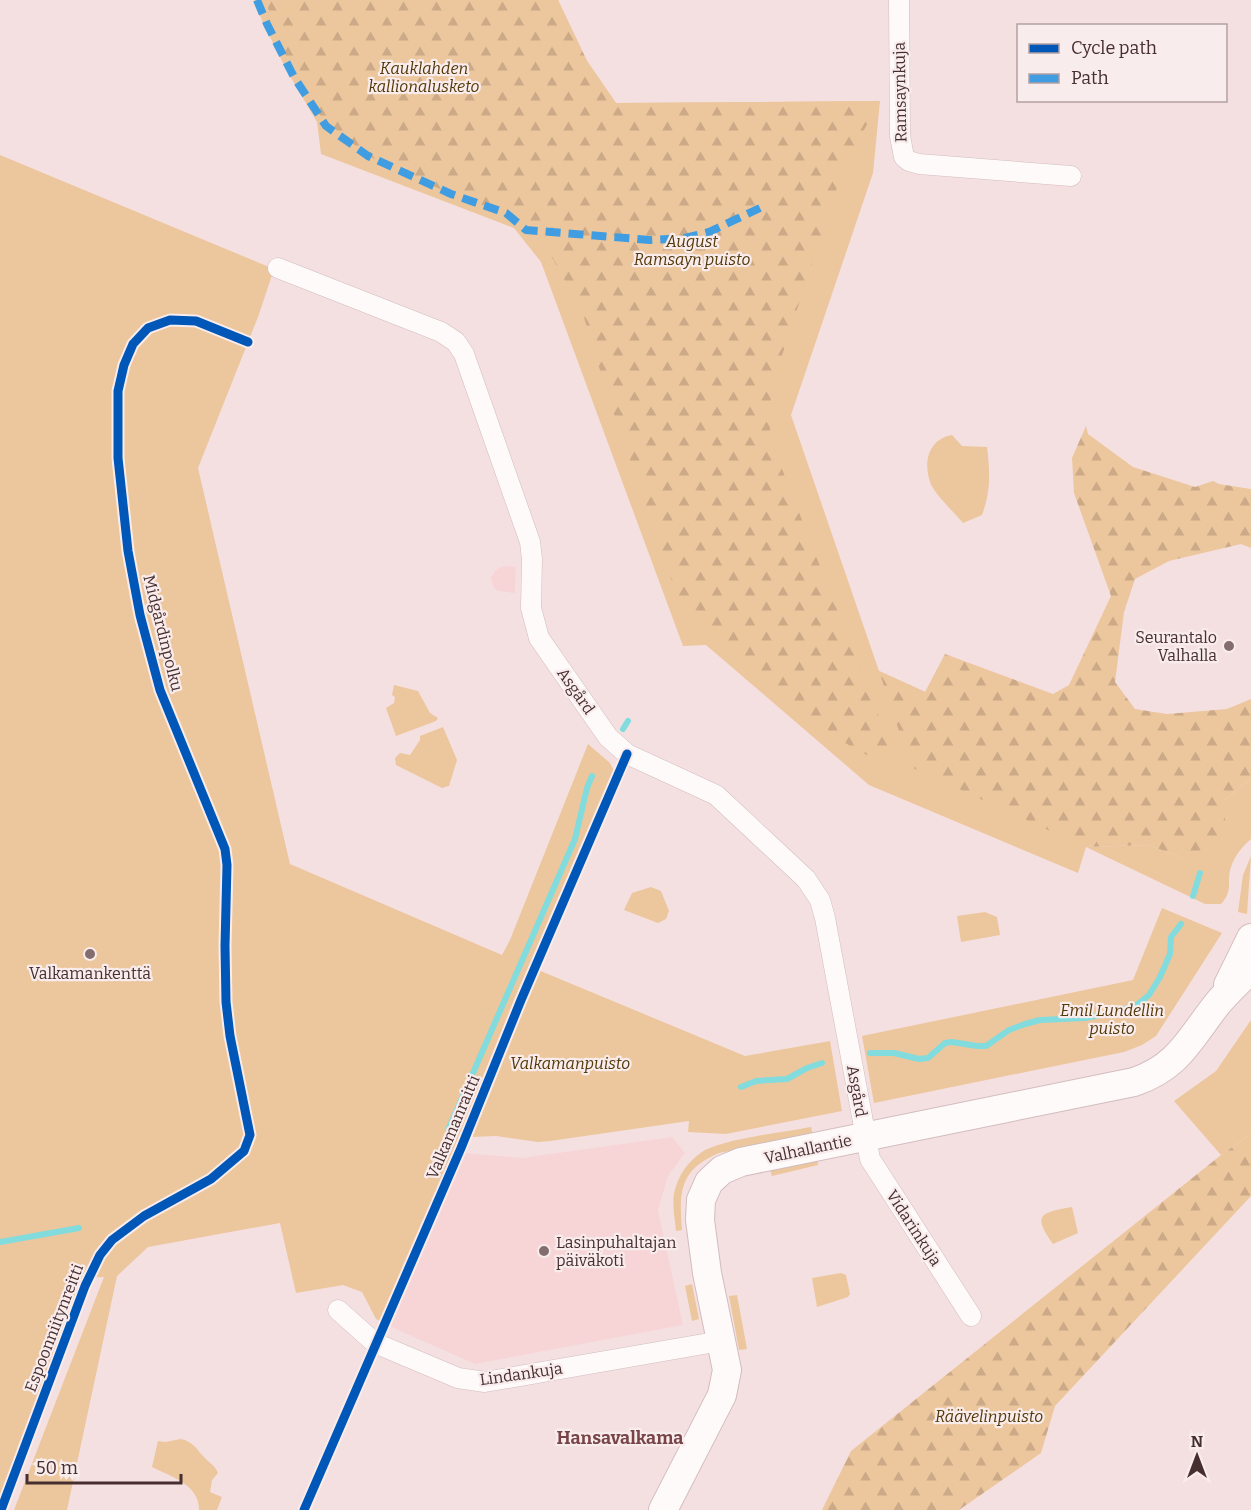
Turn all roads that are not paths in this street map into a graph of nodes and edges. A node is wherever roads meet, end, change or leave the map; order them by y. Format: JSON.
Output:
{"nodes":[{"id":1,"x":899,"y":0,"type":"edge"},
{"id":2,"x":1071,"y":176,"type":"dead end"},
{"id":3,"x":278,"y":268,"type":"dead end"},
{"id":4,"x":1251,"y":938,"type":"edge"},
{"id":5,"x":1251,"y":969,"type":"edge"},
{"id":6,"x":1221,"y":1000,"type":"junction"},
{"id":7,"x":865,"y":1137,"type":"junction"},
{"id":8,"x":338,"y":1310,"type":"dead end"},
{"id":9,"x":971,"y":1316,"type":"dead end"},
{"id":10,"x":721,"y":1341,"type":"junction"},
{"id":11,"x":668,"y":1508,"type":"edge"}],
"edges":[{"from":1,"to":2,"type":"street","name":"Ramsaynkuja"},
{"from":3,"to":7,"type":"street","name":"Asgård"},
{"from":4,"to":6,"type":"street","name":"Valhallantie"},
{"from":5,"to":6,"type":"street","name":"Valhallantie"},
{"from":6,"to":7,"type":"street","name":"Valhallantie"},
{"from":7,"to":9,"type":"street","name":"Vidarinkuja"},
{"from":7,"to":10,"type":"street","name":"Valhallantie"},
{"from":8,"to":10,"type":"street","name":"Lindankuja"},
{"from":10,"to":11,"type":"street","name":"Valhallantie"}]}
